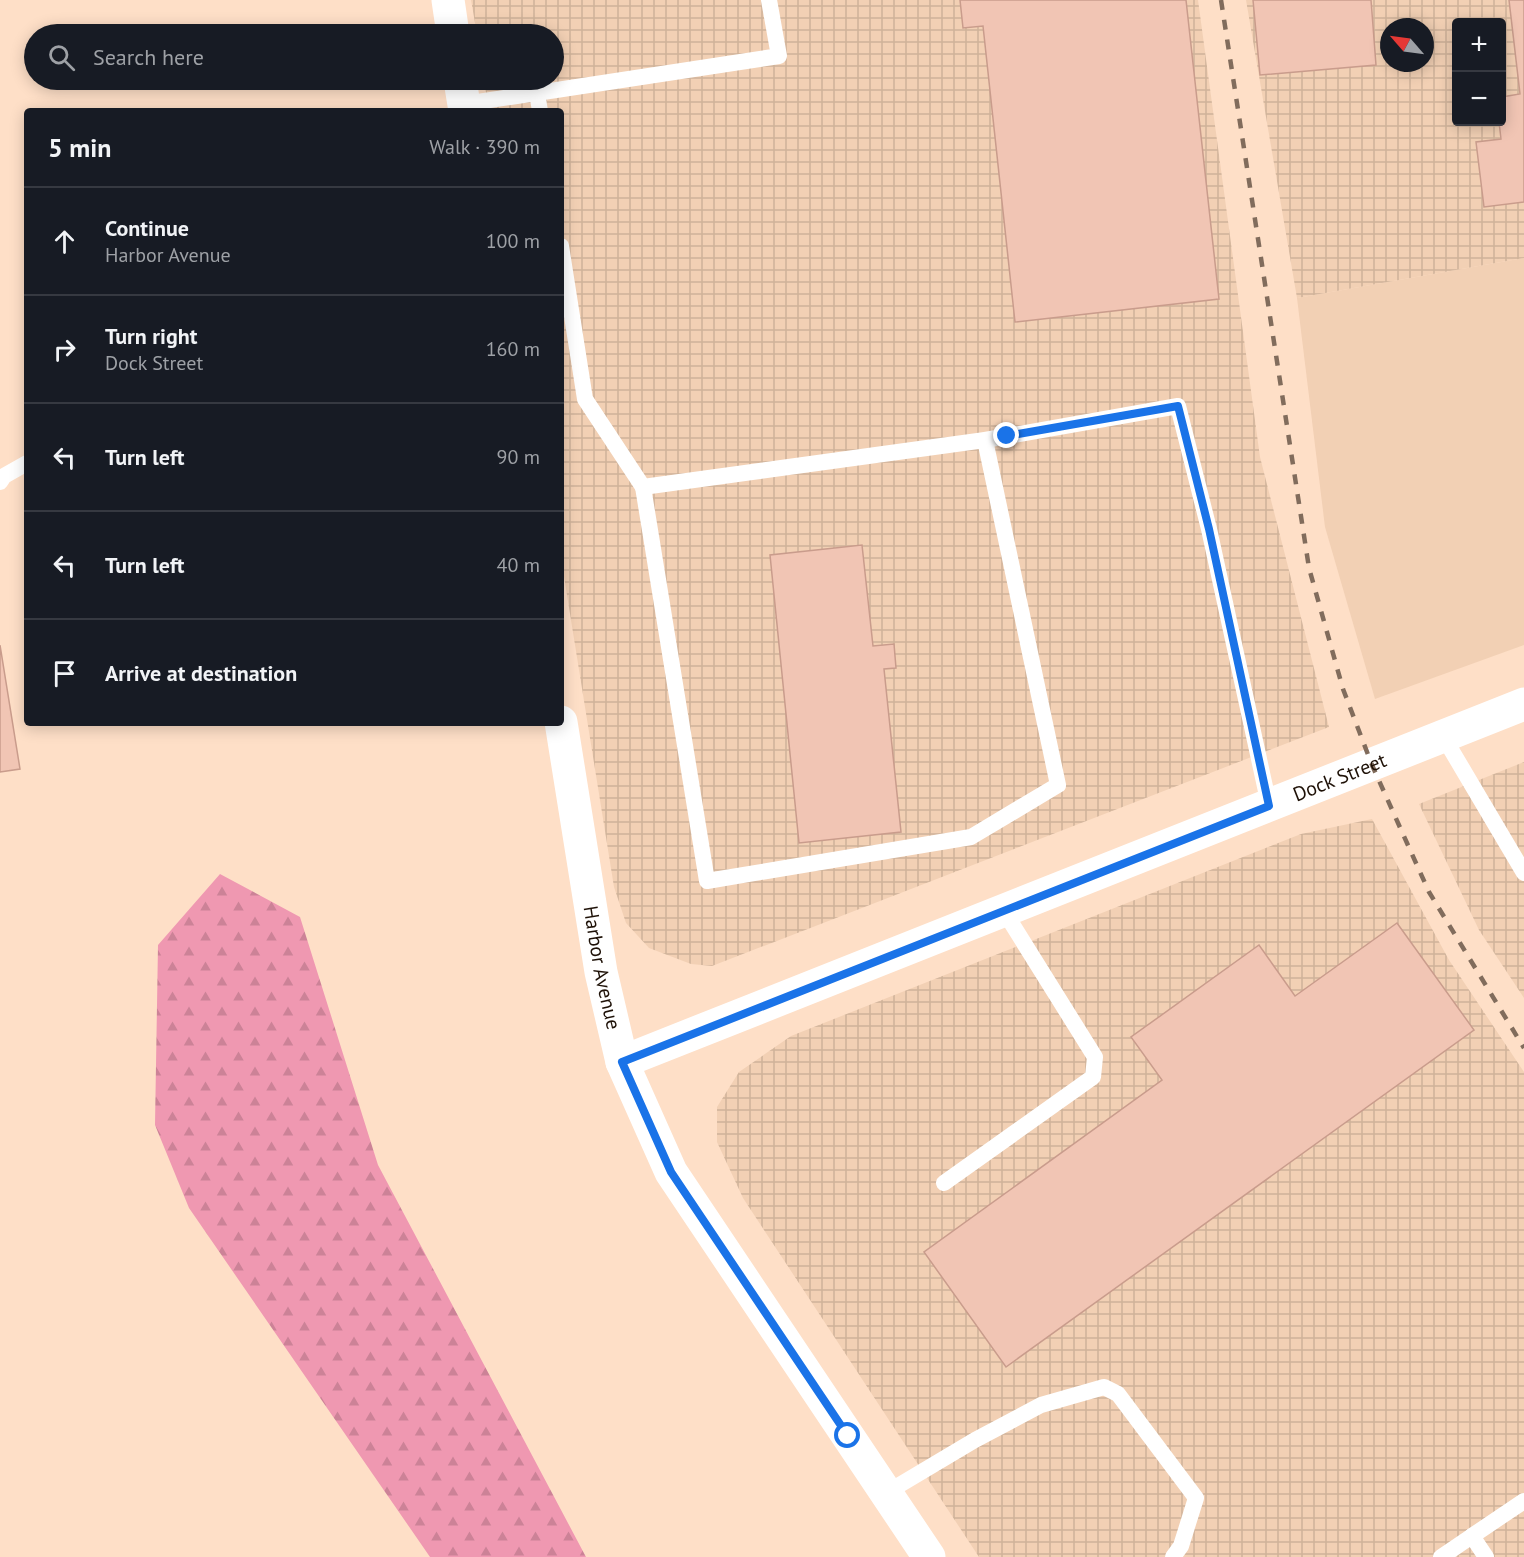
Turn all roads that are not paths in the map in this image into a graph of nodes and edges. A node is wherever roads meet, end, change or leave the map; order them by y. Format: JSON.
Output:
{"nodes":[{"id":1,"x":448,"y":0,"type":"edge"},
{"id":2,"x":769,"y":0,"type":"edge"},
{"id":3,"x":452,"y":24,"type":"edge"},
{"id":4,"x":564,"y":89,"type":"edge"},
{"id":5,"x":557,"y":90,"type":"edge"},
{"id":6,"x":537,"y":93,"type":"junction"},
{"id":7,"x":463,"y":98,"type":"edge"},
{"id":8,"x":540,"y":108,"type":"edge"},
{"id":9,"x":564,"y":265,"type":"edge"},
{"id":10,"x":985,"y":440,"type":"junction"},
{"id":11,"x":24,"y":465,"type":"edge"},
{"id":12,"x":0,"y":482,"type":"edge"},
{"id":13,"x":643,"y":487,"type":"junction"},
{"id":14,"x":1524,"y":704,"type":"edge"},
{"id":15,"x":562,"y":726,"type":"edge"},
{"id":16,"x":1443,"y":736,"type":"junction"},
{"id":17,"x":1269,"y":806,"type":"junction"},
{"id":18,"x":1524,"y":873,"type":"edge"},
{"id":19,"x":1004,"y":911,"type":"junction"},
{"id":20,"x":622,"y":1062,"type":"junction"},
{"id":21,"x":944,"y":1183,"type":"dead end"},
{"id":22,"x":886,"y":1493,"type":"junction"},
{"id":23,"x":1524,"y":1501,"type":"edge"},
{"id":24,"x":1472,"y":1536,"type":"junction"},
{"id":25,"x":928,"y":1557,"type":"edge"},
{"id":26,"x":1173,"y":1557,"type":"edge"},
{"id":27,"x":1441,"y":1557,"type":"edge"},
{"id":28,"x":1486,"y":1557,"type":"edge"}],
"edges":[{"from":1,"to":3,"type":"street"},
{"from":2,"to":4,"type":"lane"},
{"from":5,"to":6,"type":"lane"},
{"from":6,"to":7,"type":"lane"},
{"from":6,"to":8,"type":"lane"},
{"from":9,"to":13,"type":"lane"},
{"from":10,"to":13,"type":"lane"},
{"from":10,"to":13,"type":"lane"},
{"from":10,"to":17,"type":"lane"},
{"from":11,"to":12,"type":"lane"},
{"from":14,"to":16,"type":"street","name":"Dock Street"},
{"from":15,"to":20,"type":"street","name":"Harbor Avenue"},
{"from":16,"to":17,"type":"street","name":"Dock Street"},
{"from":16,"to":18,"type":"lane"},
{"from":17,"to":19,"type":"street","name":"Dock Street"},
{"from":19,"to":20,"type":"street","name":"Dock Street"},
{"from":19,"to":21,"type":"lane"},
{"from":20,"to":22,"type":"street","name":"Harbor Avenue"},
{"from":22,"to":25,"type":"street","name":"Harbor Avenue"},
{"from":22,"to":26,"type":"lane"},
{"from":23,"to":24,"type":"lane"},
{"from":24,"to":27,"type":"lane"},
{"from":24,"to":28,"type":"lane"}]}
